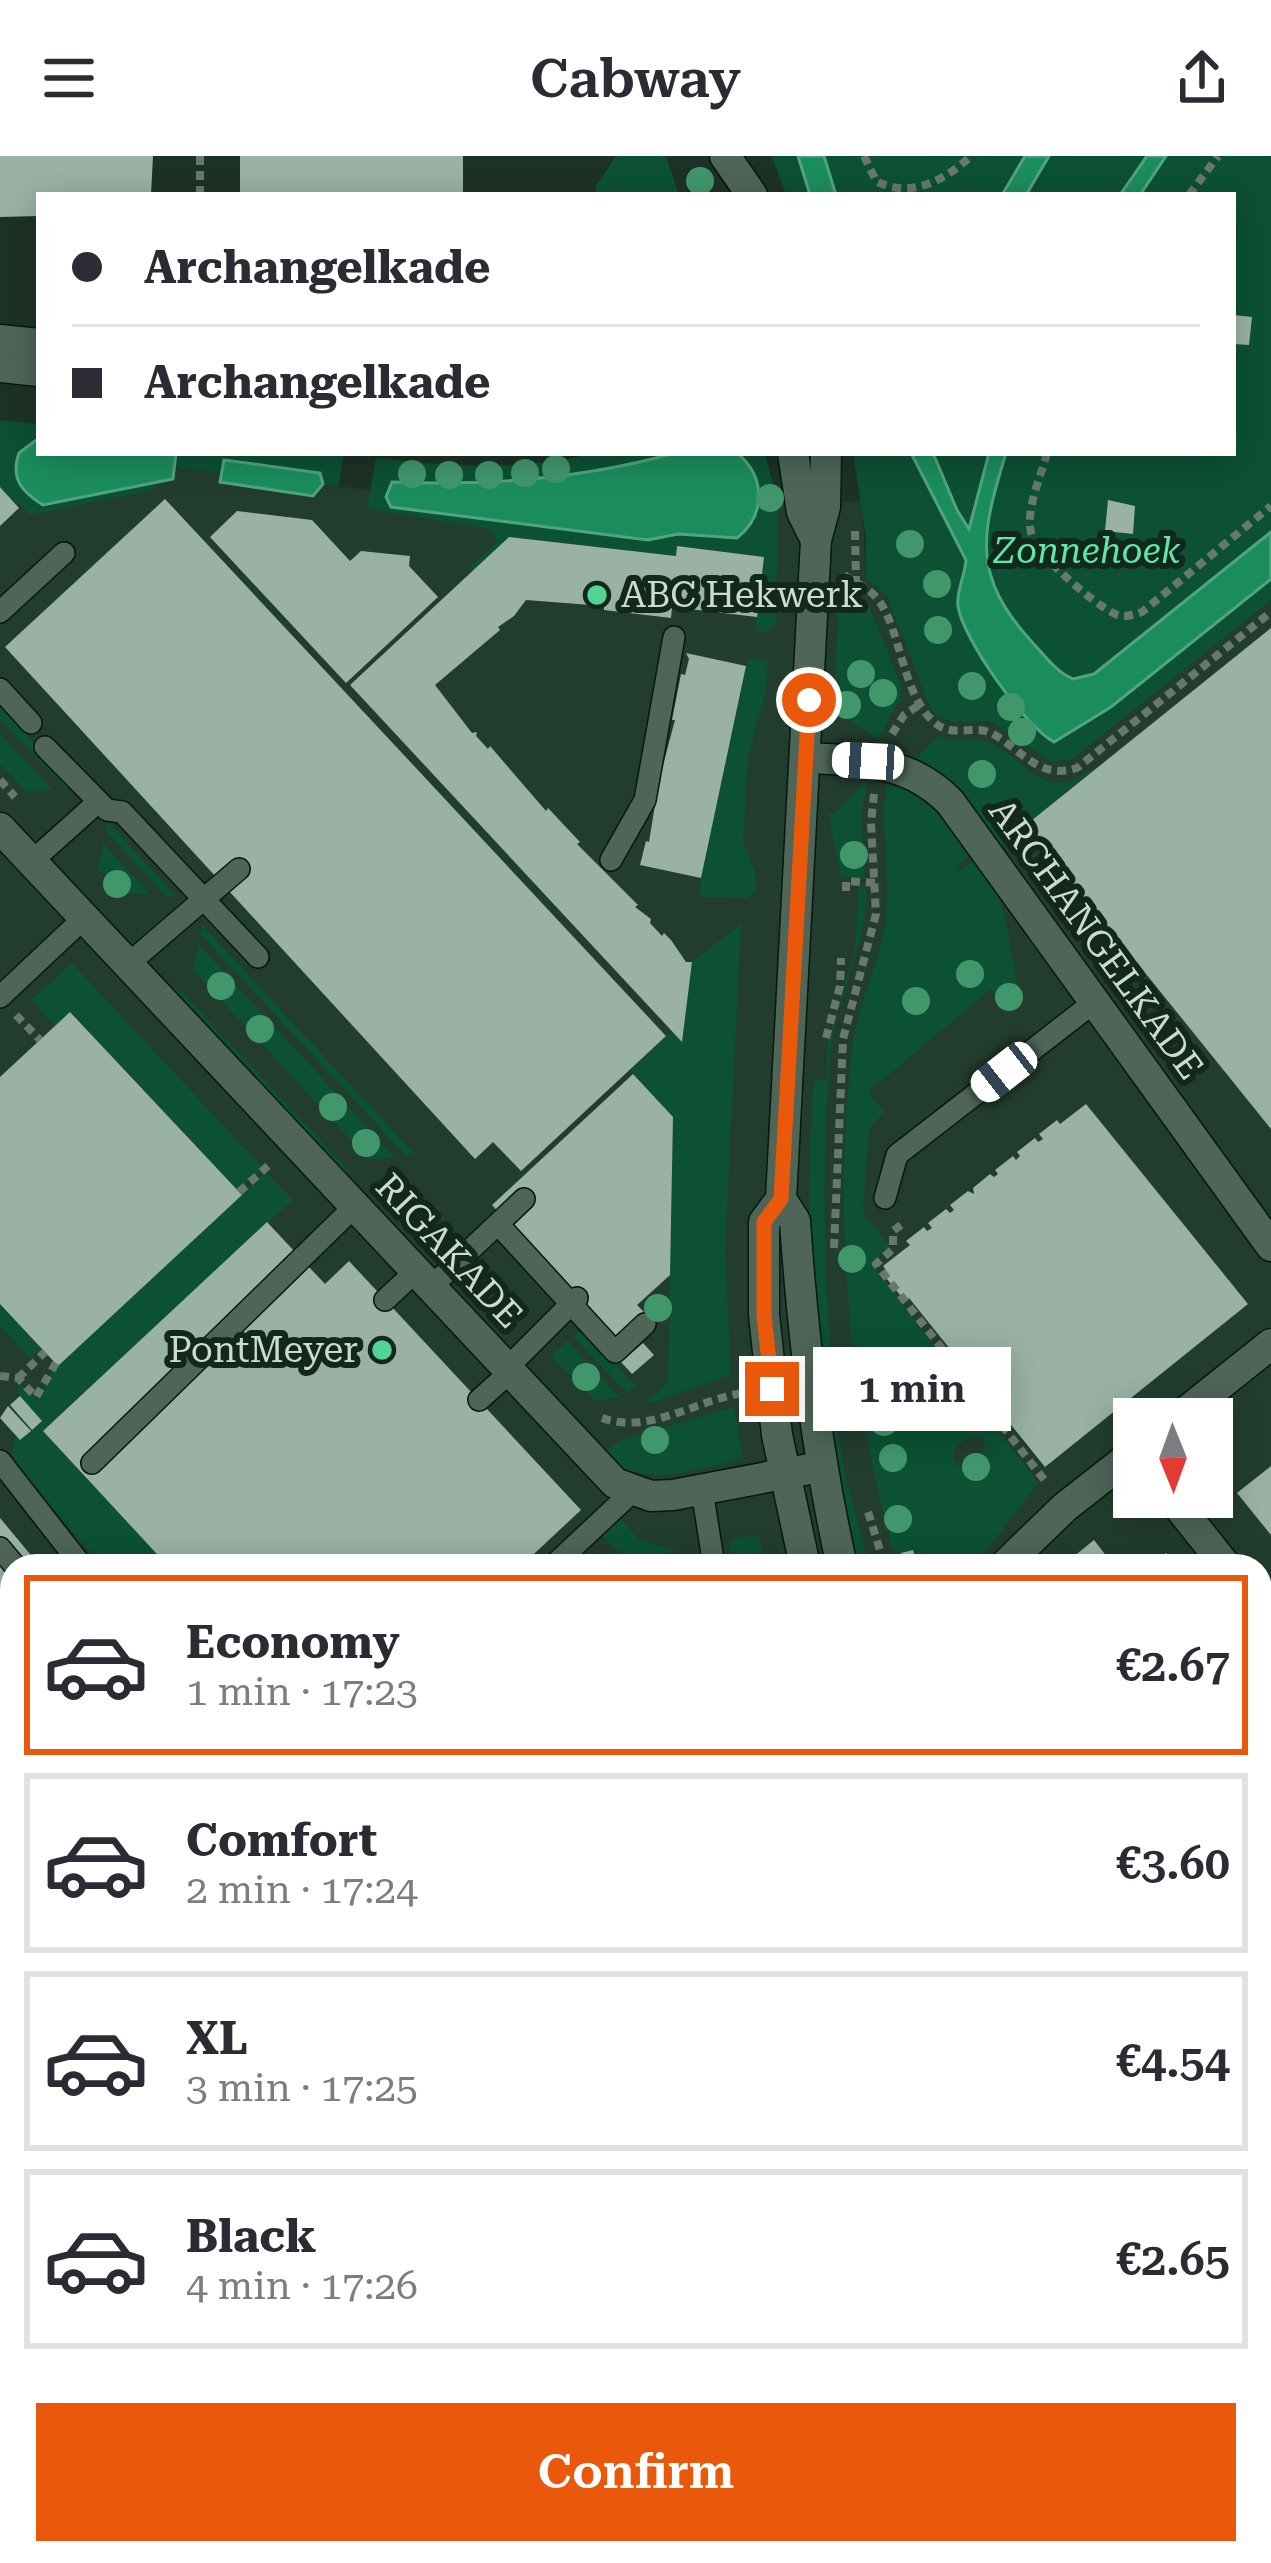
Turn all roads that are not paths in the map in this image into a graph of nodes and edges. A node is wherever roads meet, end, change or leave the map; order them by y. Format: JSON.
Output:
{"nodes":[{"id":1,"x":725,"y":156,"type":"edge"},
{"id":2,"x":731,"y":192,"type":"edge"},
{"id":3,"x":750,"y":192,"type":"edge"},
{"id":4,"x":0,"y":340,"type":"edge"},
{"id":5,"x":36,"y":344,"type":"edge"},
{"id":6,"x":0,"y":367,"type":"edge"},
{"id":7,"x":36,"y":371,"type":"edge"},
{"id":8,"x":793,"y":456,"type":"edge"},
{"id":9,"x":826,"y":456,"type":"edge"},
{"id":10,"x":64,"y":553,"type":"dead end"},
{"id":11,"x":816,"y":555,"type":"junction"},
{"id":12,"x":0,"y":612,"type":"edge"},
{"id":13,"x":674,"y":637,"type":"dead end"},
{"id":14,"x":0,"y":689,"type":"edge"},
{"id":15,"x":31,"y":723,"type":"dead end"},
{"id":16,"x":45,"y":747,"type":"dead end"},
{"id":17,"x":807,"y":758,"type":"junction"},
{"id":18,"x":98,"y":802,"type":"junction"},
{"id":19,"x":0,"y":827,"type":"edge"},
{"id":20,"x":611,"y":860,"type":"dead end"},
{"id":21,"x":32,"y":862,"type":"junction"},
{"id":22,"x":238,"y":868,"type":"dead end"},
{"id":23,"x":204,"y":899,"type":"junction"},
{"id":24,"x":84,"y":918,"type":"junction"},
{"id":25,"x":258,"y":957,"type":"dead end"},
{"id":26,"x":128,"y":965,"type":"junction"},
{"id":27,"x":0,"y":997,"type":"edge"},
{"id":28,"x":1093,"y":1003,"type":"junction"},
{"id":29,"x":885,"y":1198,"type":"dead end"},
{"id":30,"x":524,"y":1199,"type":"dead end"},
{"id":31,"x":781,"y":1199,"type":"junction"},
{"id":32,"x":354,"y":1207,"type":"junction"},
{"id":33,"x":498,"y":1225,"type":"junction"},
{"id":34,"x":1271,"y":1246,"type":"edge"},
{"id":35,"x":423,"y":1280,"type":"junction"},
{"id":36,"x":385,"y":1300,"type":"dead end"},
{"id":37,"x":574,"y":1301,"type":"junction"},
{"id":38,"x":645,"y":1324,"type":"dead end"},
{"id":39,"x":1271,"y":1344,"type":"edge"},
{"id":40,"x":507,"y":1371,"type":"junction"},
{"id":41,"x":1203,"y":1398,"type":"edge"},
{"id":42,"x":479,"y":1400,"type":"dead end"},
{"id":43,"x":0,"y":1461,"type":"edge"},
{"id":44,"x":92,"y":1462,"type":"dead end"},
{"id":45,"x":820,"y":1467,"type":"junction"},
{"id":46,"x":1113,"y":1469,"type":"edge"},
{"id":47,"x":784,"y":1473,"type":"junction"},
{"id":48,"x":702,"y":1490,"type":"junction"},
{"id":49,"x":632,"y":1492,"type":"junction"},
{"id":50,"x":1188,"y":1518,"type":"edge"},
{"id":51,"x":73,"y":1554,"type":"edge"},
{"id":52,"x":567,"y":1554,"type":"edge"},
{"id":53,"x":712,"y":1554,"type":"edge"},
{"id":54,"x":802,"y":1554,"type":"edge"},
{"id":55,"x":839,"y":1554,"type":"edge"},
{"id":56,"x":1016,"y":1554,"type":"edge"},
{"id":57,"x":1216,"y":1554,"type":"edge"}],
"edges":[{"from":1,"to":2,"type":"street"},
{"from":1,"to":3,"type":"street"},
{"from":4,"to":5,"type":"street"},
{"from":6,"to":7,"type":"street"},
{"from":8,"to":11,"type":"street"},
{"from":9,"to":11,"type":"street"},
{"from":10,"to":12,"type":"lane"},
{"from":11,"to":17,"type":"street"},
{"from":13,"to":20,"type":"lane"},
{"from":14,"to":15,"type":"lane"},
{"from":16,"to":18,"type":"lane"},
{"from":17,"to":28,"type":"street","name":"ARCHANGELKADE"},
{"from":17,"to":31,"type":"street"},
{"from":18,"to":21,"type":"lane"},
{"from":18,"to":23,"type":"lane"},
{"from":19,"to":21,"type":"street","name":"RIGAKADE"},
{"from":21,"to":24,"type":"street","name":"RIGAKADE"},
{"from":22,"to":23,"type":"lane"},
{"from":23,"to":25,"type":"lane"},
{"from":23,"to":26,"type":"lane"},
{"from":24,"to":26,"type":"street","name":"RIGAKADE"},
{"from":24,"to":27,"type":"lane"},
{"from":26,"to":32,"type":"street","name":"RIGAKADE"},
{"from":28,"to":29,"type":"lane"},
{"from":28,"to":34,"type":"street","name":"ARCHANGELKADE"},
{"from":30,"to":33,"type":"lane"},
{"from":31,"to":45,"type":"street"},
{"from":31,"to":47,"type":"street"},
{"from":32,"to":35,"type":"street","name":"RIGAKADE"},
{"from":32,"to":44,"type":"lane"},
{"from":33,"to":35,"type":"lane"},
{"from":33,"to":37,"type":"lane"},
{"from":35,"to":36,"type":"lane"},
{"from":35,"to":40,"type":"street","name":"RIGAKADE"},
{"from":37,"to":38,"type":"lane"},
{"from":37,"to":40,"type":"lane"},
{"from":39,"to":41,"type":"street"},
{"from":40,"to":42,"type":"lane"},
{"from":40,"to":49,"type":"street","name":"RIGAKADE"},
{"from":43,"to":51,"type":"lane"},
{"from":45,"to":47,"type":"street"},
{"from":45,"to":55,"type":"street"},
{"from":46,"to":56,"type":"street"},
{"from":47,"to":48,"type":"street"},
{"from":47,"to":54,"type":"street"},
{"from":48,"to":49,"type":"street"},
{"from":48,"to":53,"type":"lane"},
{"from":49,"to":52,"type":"lane"},
{"from":50,"to":57,"type":"street"}]}
